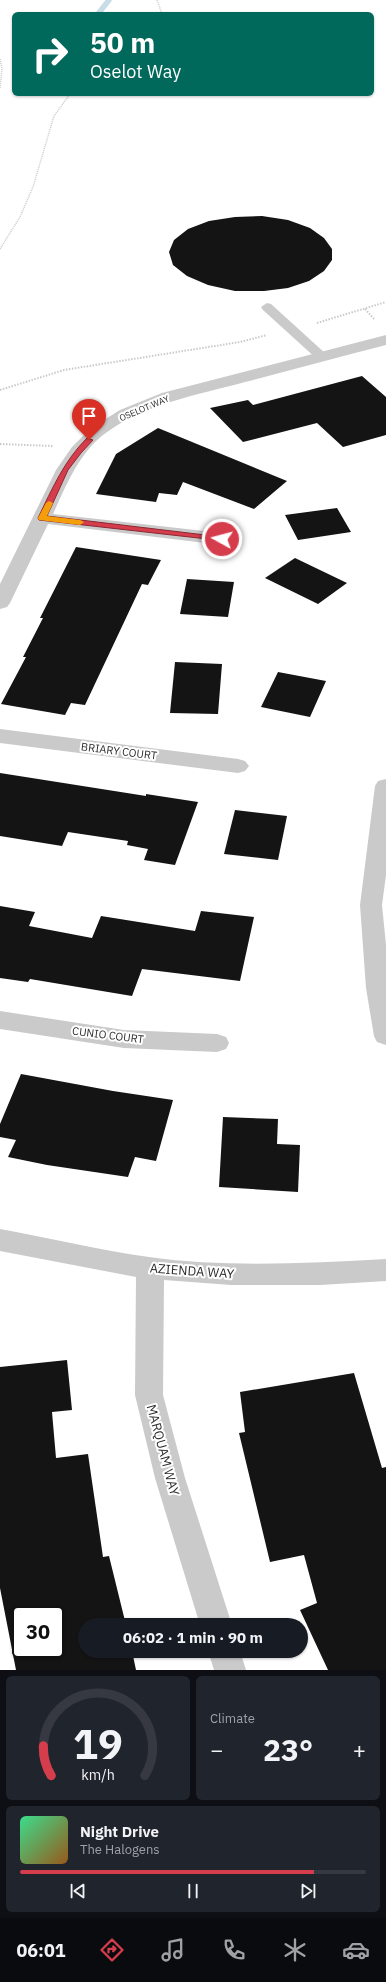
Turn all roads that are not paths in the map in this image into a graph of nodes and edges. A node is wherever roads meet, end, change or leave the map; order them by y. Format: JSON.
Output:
{"nodes":[{"id":1,"x":267,"y":307,"type":"dead end"},
{"id":2,"x":382,"y":346,"type":"edge"},
{"id":3,"x":322,"y":357,"type":"junction"},
{"id":4,"x":42,"y":518,"type":"junction"},
{"id":5,"x":222,"y":539,"type":"dead end"},
{"id":6,"x":0,"y":603,"type":"edge"},
{"id":7,"x":0,"y":736,"type":"edge"},
{"id":8,"x":238,"y":766,"type":"dead end"},
{"id":9,"x":386,"y":786,"type":"edge"},
{"id":10,"x":0,"y":1020,"type":"edge"},
{"id":11,"x":386,"y":1036,"type":"edge"},
{"id":12,"x":217,"y":1042,"type":"dead end"},
{"id":13,"x":0,"y":1240,"type":"edge"},
{"id":14,"x":150,"y":1268,"type":"junction"},
{"id":15,"x":386,"y":1270,"type":"edge"},
{"id":16,"x":214,"y":1618,"type":"edge"},
{"id":17,"x":226,"y":1658,"type":"edge"},
{"id":18,"x":230,"y":1670,"type":"edge"}],
"edges":[{"from":1,"to":3,"type":"lane"},
{"from":2,"to":3,"type":"street","name":"OSELOT WAY"},
{"from":3,"to":4,"type":"street","name":"OSELOT WAY"},
{"from":4,"to":5,"type":"street"},
{"from":4,"to":6,"type":"street","name":"OSELOT WAY"},
{"from":7,"to":8,"type":"street","name":"BRIARY COURT"},
{"from":9,"to":11,"type":"street"},
{"from":10,"to":12,"type":"street","name":"CUNIO COURT"},
{"from":13,"to":14,"type":"street","name":"AZIENDA WAY"},
{"from":14,"to":15,"type":"street","name":"AZIENDA WAY"},
{"from":14,"to":16,"type":"street","name":"MARQUAM WAY"},
{"from":17,"to":18,"type":"street"}]}
